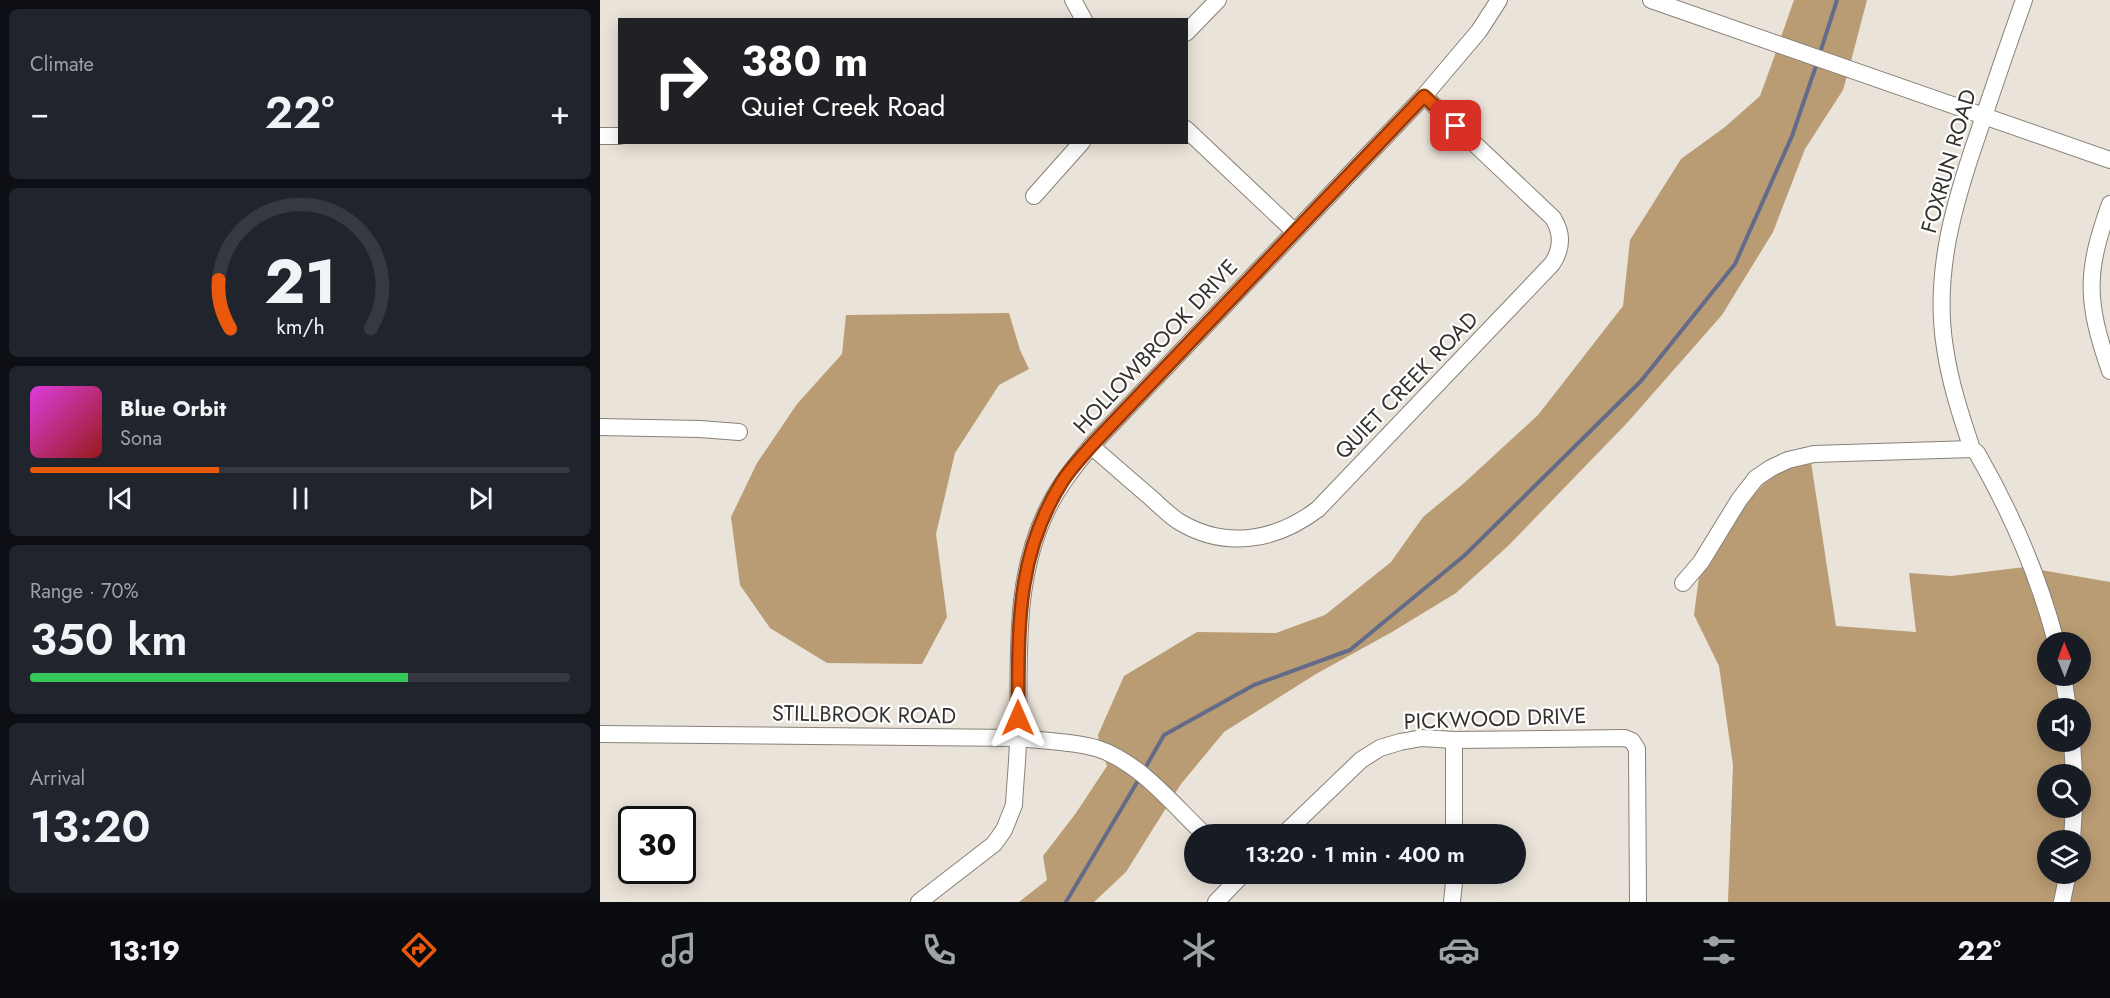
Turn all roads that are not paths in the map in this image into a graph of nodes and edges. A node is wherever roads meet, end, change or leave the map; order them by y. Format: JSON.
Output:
{"nodes":[{"id":1,"x":1073,"y":0,"type":"edge"},
{"id":2,"x":1218,"y":0,"type":"edge"},
{"id":3,"x":1499,"y":0,"type":"edge"},
{"id":4,"x":1651,"y":0,"type":"edge"},
{"id":5,"x":2024,"y":0,"type":"edge"},
{"id":6,"x":1083,"y":18,"type":"edge"},
{"id":7,"x":1188,"y":31,"type":"edge"},
{"id":8,"x":1424,"y":96,"type":"junction"},
{"id":9,"x":1984,"y":116,"type":"junction"},
{"id":10,"x":1188,"y":131,"type":"edge"},
{"id":11,"x":600,"y":136,"type":"edge"},
{"id":12,"x":618,"y":136,"type":"edge"},
{"id":13,"x":1080,"y":144,"type":"edge"},
{"id":14,"x":2110,"y":160,"type":"edge"},
{"id":15,"x":1034,"y":196,"type":"dead end"},
{"id":16,"x":2110,"y":204,"type":"edge"},
{"id":17,"x":1294,"y":231,"type":"junction"},
{"id":18,"x":2110,"y":371,"type":"edge"},
{"id":19,"x":600,"y":427,"type":"edge"},
{"id":20,"x":739,"y":432,"type":"dead end"},
{"id":21,"x":1091,"y":446,"type":"junction"},
{"id":22,"x":1972,"y":449,"type":"junction"},
{"id":23,"x":1683,"y":582,"type":"dead end"},
{"id":24,"x":2053,"y":632,"type":"edge"},
{"id":25,"x":600,"y":734,"type":"edge"},
{"id":26,"x":1018,"y":738,"type":"junction"},
{"id":27,"x":1454,"y":740,"type":"junction"},
{"id":28,"x":1194,"y":824,"type":"edge"},
{"id":29,"x":1294,"y":824,"type":"edge"},
{"id":30,"x":1454,"y":824,"type":"edge"},
{"id":31,"x":1233,"y":884,"type":"edge"},
{"id":32,"x":1454,"y":884,"type":"edge"},
{"id":33,"x":2066,"y":884,"type":"edge"},
{"id":34,"x":919,"y":902,"type":"edge"},
{"id":35,"x":1216,"y":902,"type":"edge"},
{"id":36,"x":1452,"y":902,"type":"edge"},
{"id":37,"x":1638,"y":902,"type":"edge"},
{"id":38,"x":2062,"y":902,"type":"edge"}],
"edges":[{"from":1,"to":6,"type":"street"},
{"from":2,"to":7,"type":"street"},
{"from":3,"to":8,"type":"street","name":"HOLLOWBROOK DRIVE"},
{"from":4,"to":9,"type":"street"},
{"from":5,"to":9,"type":"street","name":"FOXRUN ROAD"},
{"from":8,"to":17,"type":"street","name":"HOLLOWBROOK DRIVE"},
{"from":8,"to":21,"type":"street","name":"QUIET CREEK ROAD"},
{"from":9,"to":14,"type":"street"},
{"from":9,"to":22,"type":"street","name":"FOXRUN ROAD"},
{"from":10,"to":17,"type":"street"},
{"from":11,"to":12,"type":"street"},
{"from":13,"to":15,"type":"street"},
{"from":16,"to":18,"type":"street"},
{"from":17,"to":21,"type":"street","name":"HOLLOWBROOK DRIVE"},
{"from":19,"to":20,"type":"street"},
{"from":21,"to":26,"type":"street","name":"HOLLOWBROOK DRIVE"},
{"from":22,"to":23,"type":"street"},
{"from":22,"to":24,"type":"street","name":"FOXRUN ROAD"},
{"from":25,"to":26,"type":"street","name":"STILLBROOK ROAD"},
{"from":26,"to":28,"type":"street","name":"STILLBROOK ROAD"},
{"from":26,"to":34,"type":"street","name":"HOLLOWBROOK DRIVE"},
{"from":27,"to":29,"type":"street","name":"PICKWOOD DRIVE"},
{"from":27,"to":30,"type":"street"},
{"from":27,"to":37,"type":"street","name":"PICKWOOD DRIVE"},
{"from":31,"to":35,"type":"street"},
{"from":32,"to":36,"type":"street"},
{"from":33,"to":38,"type":"street"}]}
